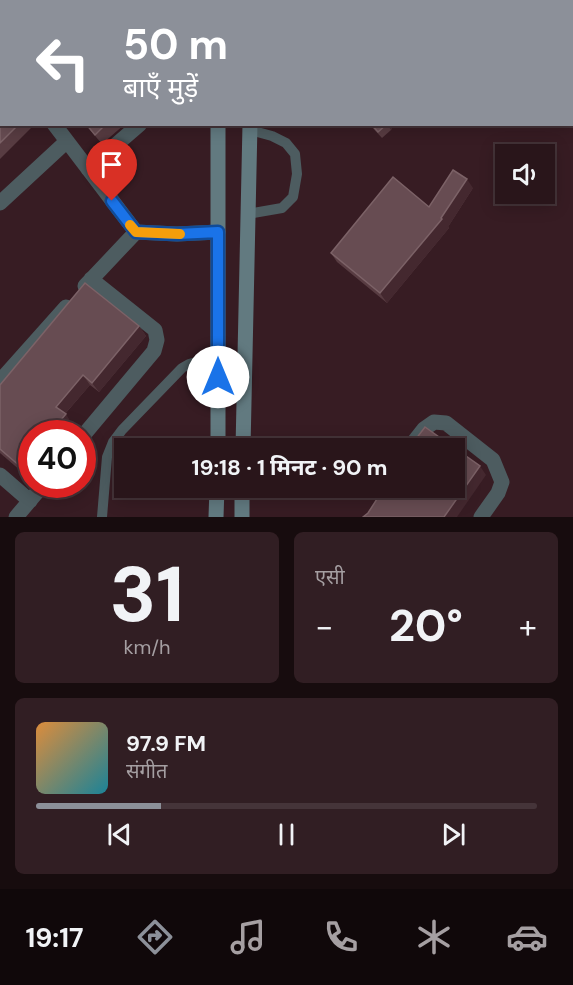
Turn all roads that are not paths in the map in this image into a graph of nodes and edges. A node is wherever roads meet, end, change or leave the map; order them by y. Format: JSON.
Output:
{"nodes":[{"id":1,"x":56,"y":126,"type":"edge"},
{"id":2,"x":138,"y":126,"type":"edge"},
{"id":3,"x":218,"y":126,"type":"edge"},
{"id":4,"x":250,"y":127,"type":"edge"},
{"id":5,"x":67,"y":141,"type":"junction"},
{"id":6,"x":88,"y":169,"type":"junction"},
{"id":7,"x":0,"y":203,"type":"edge"},
{"id":8,"x":248,"y":214,"type":"junction"},
{"id":9,"x":136,"y":232,"type":"junction"},
{"id":10,"x":218,"y":232,"type":"junction"},
{"id":11,"x":91,"y":279,"type":"junction"},
{"id":12,"x":218,"y":356,"type":"junction"},
{"id":13,"x":3,"y":371,"type":"edge"},
{"id":14,"x":96,"y":421,"type":"edge"},
{"id":15,"x":218,"y":438,"type":"edge"},
{"id":16,"x":243,"y":438,"type":"edge"},
{"id":17,"x":417,"y":438,"type":"edge"},
{"id":18,"x":0,"y":475,"type":"edge"},
{"id":19,"x":32,"y":498,"type":"edge"},
{"id":20,"x":217,"y":498,"type":"edge"},
{"id":21,"x":242,"y":498,"type":"edge"},
{"id":22,"x":30,"y":501,"type":"junction"},
{"id":23,"x":16,"y":517,"type":"edge"},
{"id":24,"x":102,"y":517,"type":"edge"},
{"id":25,"x":216,"y":517,"type":"edge"},
{"id":26,"x":242,"y":517,"type":"edge"},
{"id":27,"x":481,"y":517,"type":"edge"}],
"edges":[{"from":1,"to":5,"type":"street"},
{"from":2,"to":6,"type":"street"},
{"from":3,"to":10,"type":"street"},
{"from":4,"to":8,"type":"street"},
{"from":4,"to":8,"type":"lane"},
{"from":5,"to":6,"type":"street"},
{"from":5,"to":7,"type":"street"},
{"from":6,"to":9,"type":"street"},
{"from":8,"to":16,"type":"street"},
{"from":9,"to":10,"type":"street"},
{"from":9,"to":11,"type":"street"},
{"from":10,"to":12,"type":"street"},
{"from":11,"to":13,"type":"street"},
{"from":11,"to":14,"type":"street"},
{"from":12,"to":15,"type":"street"},
{"from":12,"to":24,"type":"lane"},
{"from":17,"to":27,"type":"street"},
{"from":18,"to":22,"type":"street"},
{"from":19,"to":22,"type":"street"},
{"from":20,"to":25,"type":"street"},
{"from":21,"to":26,"type":"street"},
{"from":22,"to":23,"type":"street"}]}
